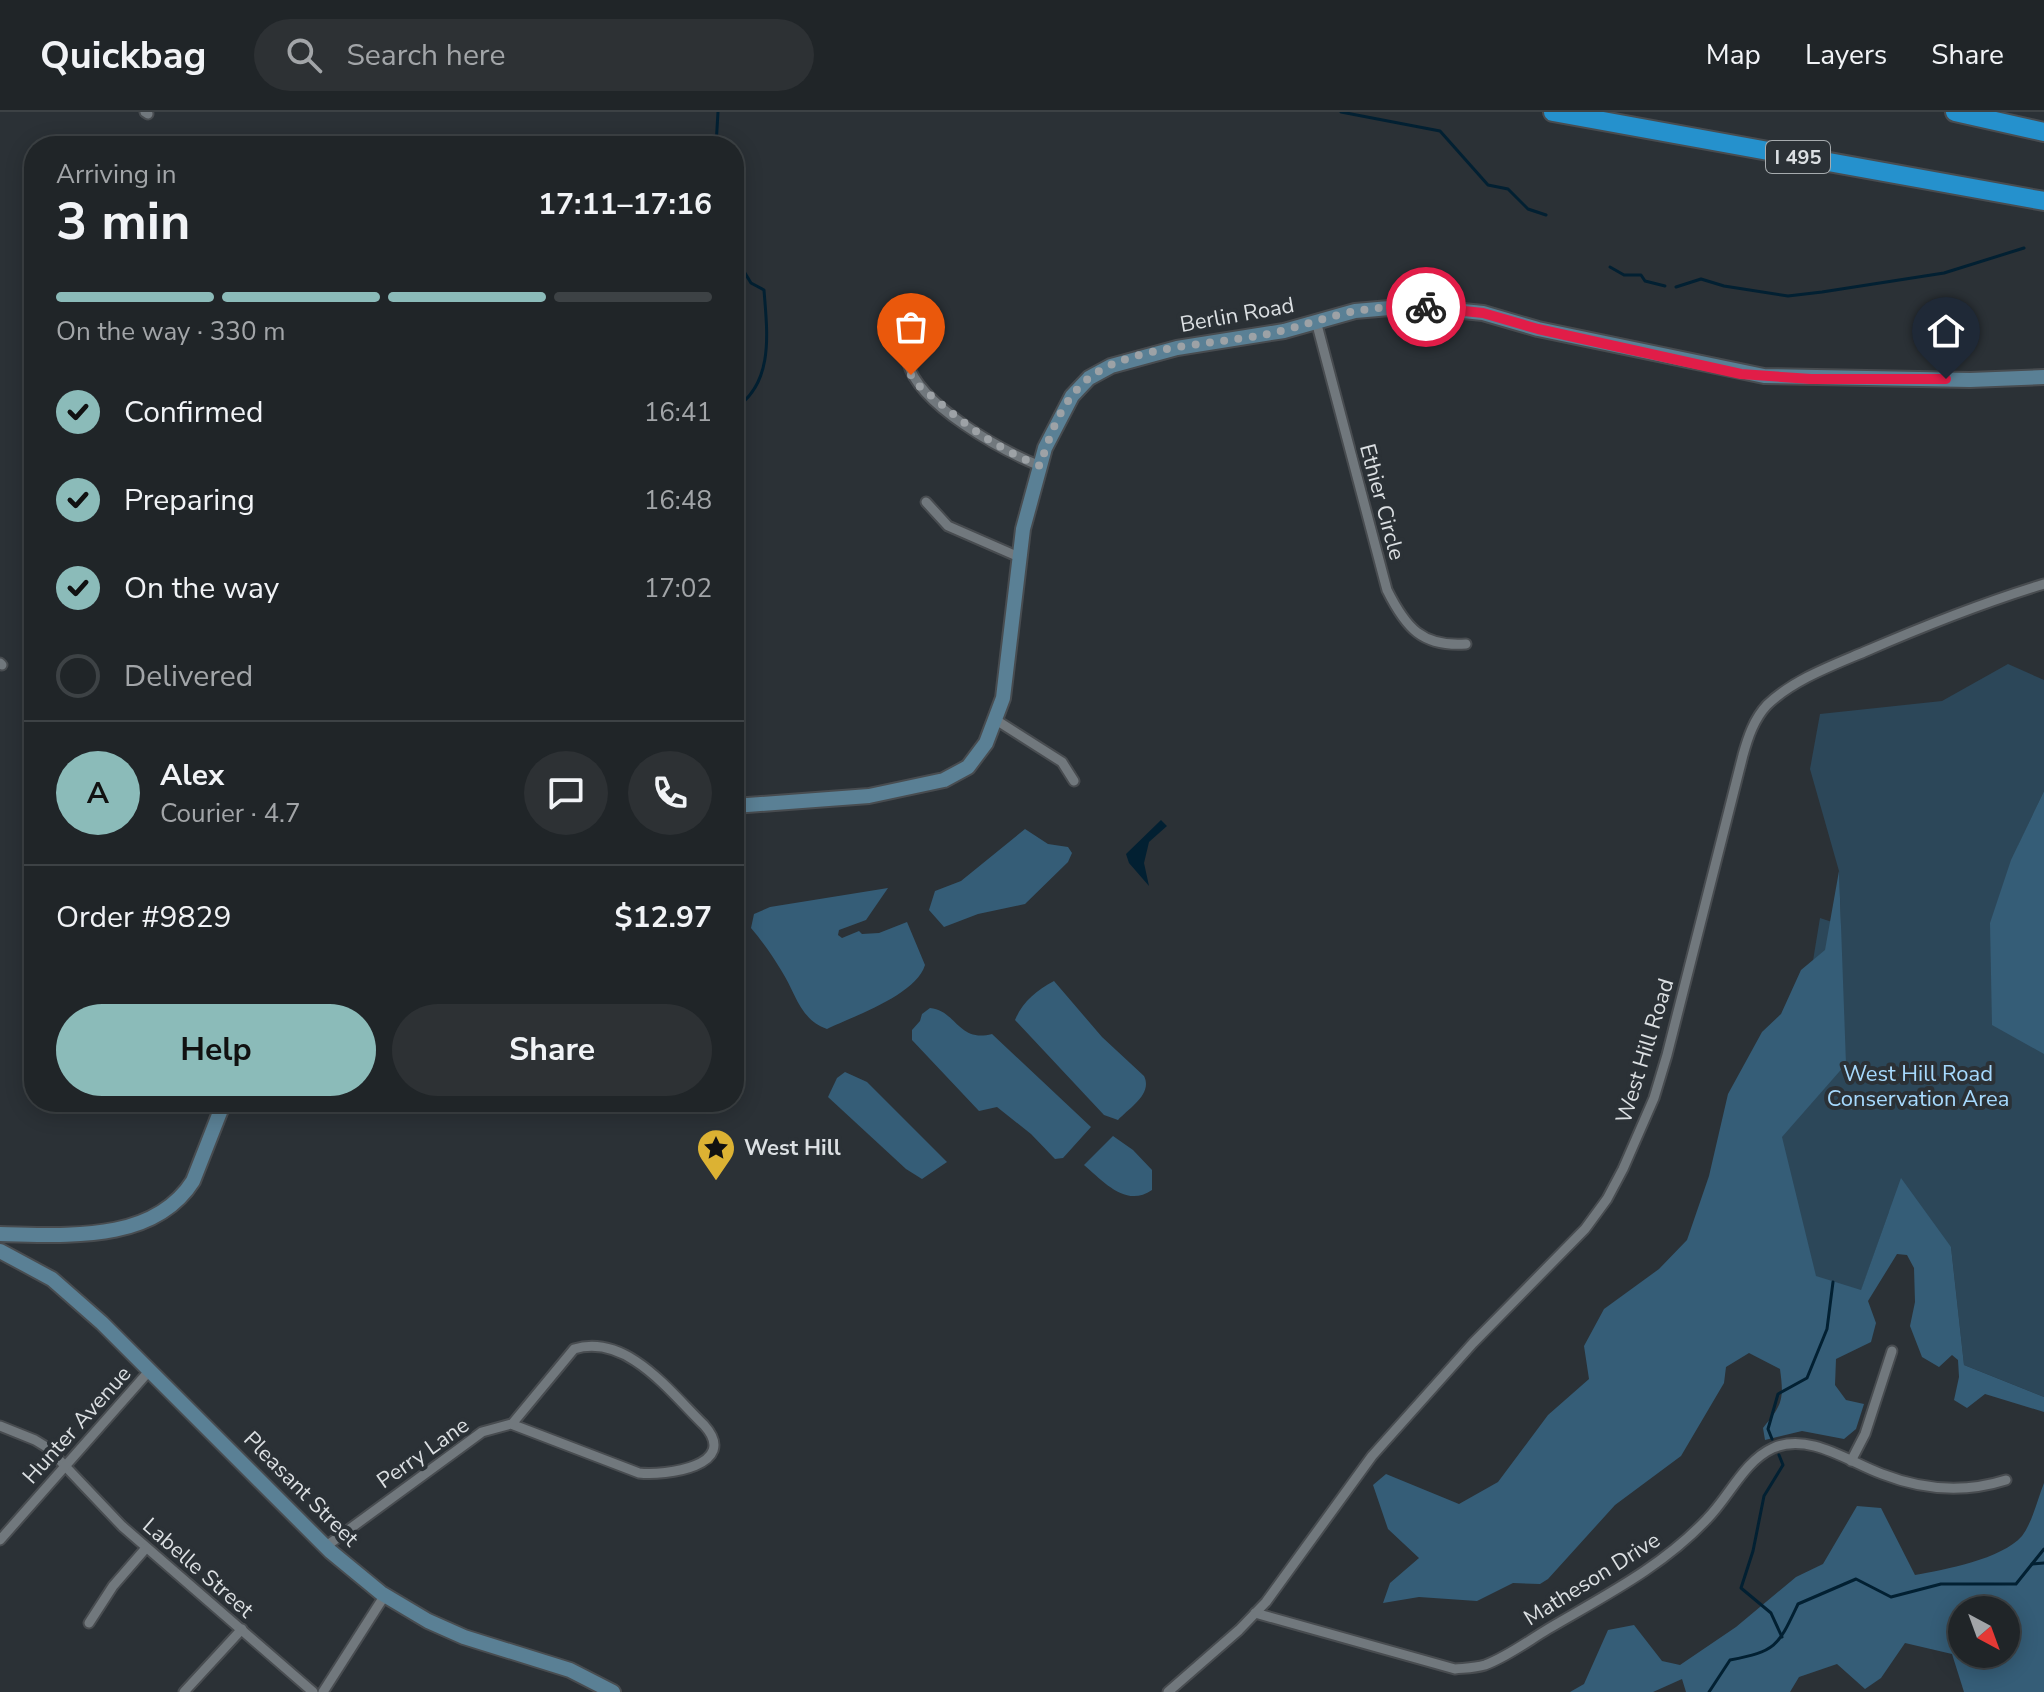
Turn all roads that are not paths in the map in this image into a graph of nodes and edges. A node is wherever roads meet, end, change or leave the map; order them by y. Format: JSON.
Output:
{"nodes":[{"id":1,"x":1553,"y":112,"type":"edge"},
{"id":2,"x":1955,"y":112,"type":"edge"},
{"id":3,"x":2044,"y":132,"type":"edge"},
{"id":4,"x":2044,"y":201,"type":"edge"},
{"id":5,"x":1316,"y":321,"type":"junction"},
{"id":6,"x":908,"y":363,"type":"dead end"},
{"id":7,"x":2044,"y":377,"type":"edge"},
{"id":8,"x":1040,"y":466,"type":"junction"},
{"id":9,"x":926,"y":502,"type":"dead end"},
{"id":10,"x":1019,"y":557,"type":"junction"},
{"id":11,"x":2044,"y":584,"type":"edge"},
{"id":12,"x":1466,"y":644,"type":"dead end"},
{"id":13,"x":996,"y":720,"type":"junction"},
{"id":14,"x":1074,"y":781,"type":"dead end"},
{"id":15,"x":744,"y":805,"type":"edge"},
{"id":16,"x":220,"y":1112,"type":"edge"},
{"id":17,"x":0,"y":1234,"type":"edge"},
{"id":18,"x":0,"y":1251,"type":"edge"},
{"id":19,"x":1892,"y":1351,"type":"dead end"},
{"id":20,"x":150,"y":1370,"type":"junction"},
{"id":21,"x":512,"y":1424,"type":"junction"},
{"id":22,"x":0,"y":1426,"type":"edge"},
{"id":23,"x":1851,"y":1461,"type":"junction"},
{"id":24,"x":63,"y":1468,"type":"junction"},
{"id":25,"x":2006,"y":1480,"type":"dead end"},
{"id":26,"x":0,"y":1540,"type":"edge"},
{"id":27,"x":325,"y":1547,"type":"junction"},
{"id":28,"x":146,"y":1548,"type":"junction"},
{"id":29,"x":385,"y":1595,"type":"junction"},
{"id":30,"x":1255,"y":1613,"type":"junction"},
{"id":31,"x":89,"y":1623,"type":"dead end"},
{"id":32,"x":242,"y":1629,"type":"junction"},
{"id":33,"x":184,"y":1692,"type":"edge"},
{"id":34,"x":313,"y":1692,"type":"edge"},
{"id":35,"x":323,"y":1692,"type":"edge"},
{"id":36,"x":613,"y":1692,"type":"edge"},
{"id":37,"x":1168,"y":1692,"type":"edge"}],
"edges":[{"from":1,"to":4,"type":"highway","number":"I 495"},
{"from":2,"to":3,"type":"highway"},
{"from":5,"to":7,"type":"street","name":"Berlin Road"},
{"from":5,"to":8,"type":"street","name":"Berlin Road"},
{"from":5,"to":12,"type":"street","name":"Ethier Circle"},
{"from":6,"to":8,"type":"street"},
{"from":8,"to":10,"type":"street","name":"Berlin Road"},
{"from":9,"to":10,"type":"street"},
{"from":10,"to":13,"type":"street","name":"Berlin Road"},
{"from":11,"to":30,"type":"street","name":"West Hill Road"},
{"from":13,"to":14,"type":"street"},
{"from":13,"to":15,"type":"street","name":"Berlin Road"},
{"from":16,"to":17,"type":"street"},
{"from":18,"to":20,"type":"street","name":"Pleasant Street"},
{"from":19,"to":23,"type":"street"},
{"from":20,"to":24,"type":"street","name":"Hunter Avenue"},
{"from":20,"to":27,"type":"street","name":"Pleasant Street"},
{"from":21,"to":21,"type":"street"},
{"from":21,"to":27,"type":"street","name":"Perry Lane"},
{"from":22,"to":24,"type":"street","name":"Labelle Street"},
{"from":23,"to":25,"type":"street","name":"Matheson Drive"},
{"from":23,"to":30,"type":"street","name":"Matheson Drive"},
{"from":24,"to":26,"type":"street","name":"Hunter Avenue"},
{"from":24,"to":28,"type":"street","name":"Labelle Street"},
{"from":27,"to":29,"type":"street","name":"Pleasant Street"},
{"from":28,"to":31,"type":"street"},
{"from":28,"to":32,"type":"street","name":"Labelle Street"},
{"from":29,"to":35,"type":"street"},
{"from":29,"to":36,"type":"street","name":"Pleasant Street"},
{"from":30,"to":37,"type":"street","name":"West Hill Road"},
{"from":32,"to":33,"type":"street"},
{"from":32,"to":34,"type":"street","name":"Labelle Street"}]}
